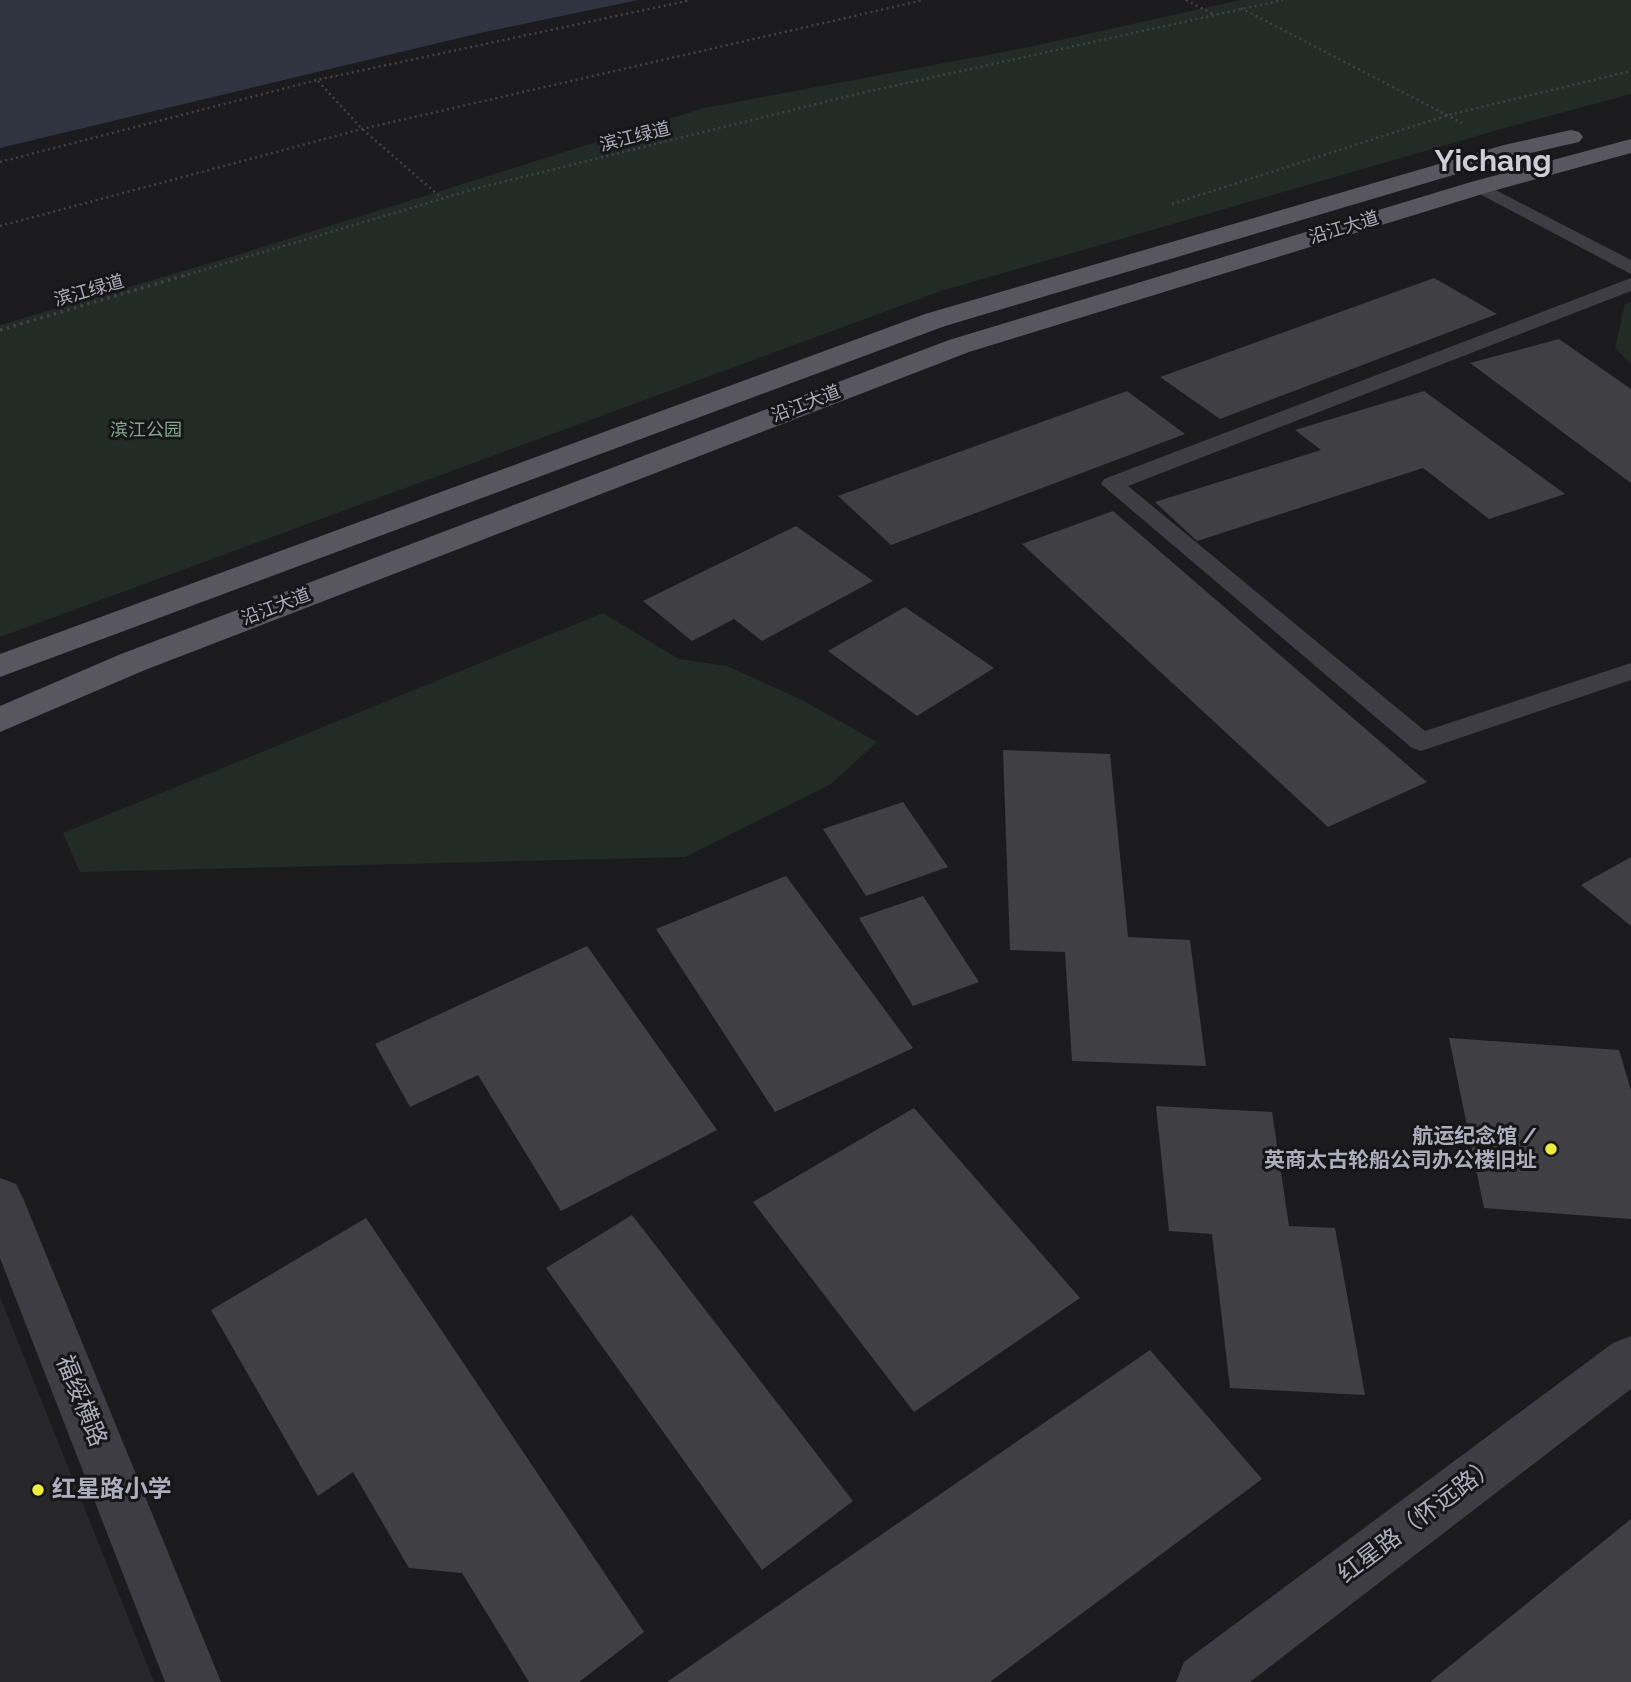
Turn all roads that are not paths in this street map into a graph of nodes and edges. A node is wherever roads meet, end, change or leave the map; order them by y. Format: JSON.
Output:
{"nodes":[{"id":1,"x":1631,"y":123,"type":"edge"},
{"id":2,"x":1631,"y":146,"type":"edge"},
{"id":3,"x":1480,"y":187,"type":"junction"},
{"id":4,"x":1631,"y":268,"type":"edge"},
{"id":5,"x":1631,"y":284,"type":"edge"},
{"id":6,"x":0,"y":666,"type":"edge"},
{"id":7,"x":1631,"y":671,"type":"edge"},
{"id":8,"x":0,"y":720,"type":"edge"},
{"id":9,"x":0,"y":1198,"type":"edge"},
{"id":10,"x":1631,"y":1359,"type":"edge"},
{"id":11,"x":193,"y":1682,"type":"edge"},
{"id":12,"x":1204,"y":1682,"type":"edge"}],
"edges":[{"from":1,"to":6,"type":"main road","name":"沿江大道"},
{"from":2,"to":3,"type":"main road","name":"沿江大道"},
{"from":3,"to":4,"type":"lane"},
{"from":3,"to":8,"type":"main road","name":"沿江大道"},
{"from":5,"to":7,"type":"lane"},
{"from":9,"to":11,"type":"street","name":"福绥横路"},
{"from":10,"to":12,"type":"street","name":"红星路（怀远路）"}]}
